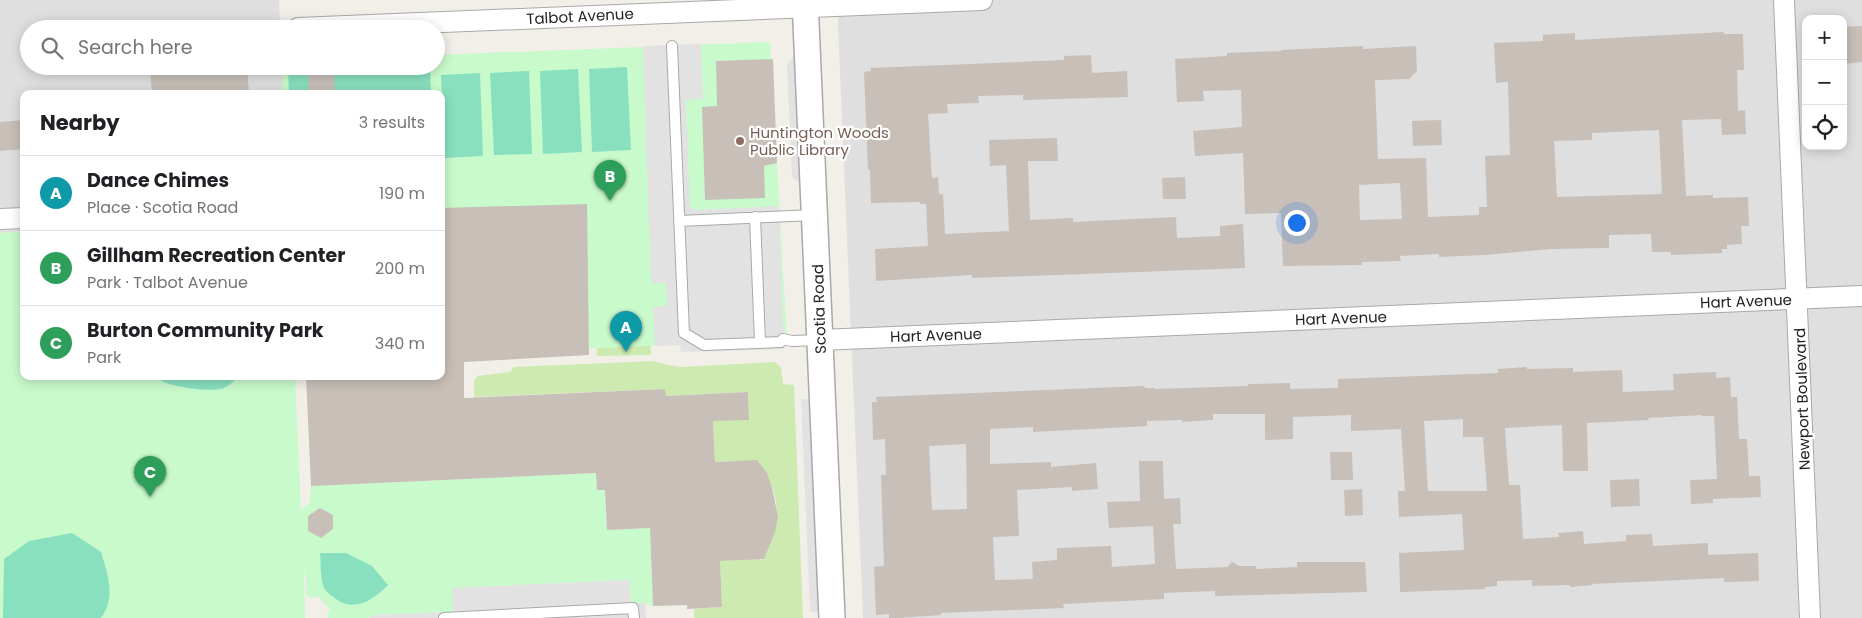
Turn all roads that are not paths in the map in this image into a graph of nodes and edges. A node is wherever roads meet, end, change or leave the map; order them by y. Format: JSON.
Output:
{"nodes":[{"id":1,"x":982,"y":0,"type":"edge"},
{"id":2,"x":1784,"y":0,"type":"edge"},
{"id":3,"x":806,"y":4,"type":"edge"},
{"id":4,"x":445,"y":21,"type":"edge"},
{"id":5,"x":672,"y":46,"type":"dead end"},
{"id":6,"x":815,"y":216,"type":"junction"},
{"id":7,"x":755,"y":217,"type":"junction"},
{"id":8,"x":20,"y":218,"type":"edge"},
{"id":9,"x":0,"y":220,"type":"edge"},
{"id":10,"x":679,"y":221,"type":"junction"},
{"id":11,"x":1862,"y":296,"type":"edge"},
{"id":12,"x":1798,"y":299,"type":"junction"},
{"id":13,"x":820,"y":340,"type":"junction"},
{"id":14,"x":760,"y":342,"type":"junction"},
{"id":15,"x":444,"y":618,"type":"edge"},
{"id":16,"x":634,"y":618,"type":"edge"},
{"id":17,"x":832,"y":618,"type":"edge"},
{"id":18,"x":1810,"y":618,"type":"edge"}],
"edges":[{"from":1,"to":3,"type":"street","name":"Talbot Avenue"},
{"from":2,"to":12,"type":"street","name":"Newport Boulevard"},
{"from":3,"to":4,"type":"street","name":"Talbot Avenue"},
{"from":3,"to":6,"type":"street","name":"Scotia Road"},
{"from":5,"to":10,"type":"lane"},
{"from":6,"to":7,"type":"lane"},
{"from":6,"to":13,"type":"street","name":"Scotia Road"},
{"from":7,"to":10,"type":"lane"},
{"from":7,"to":14,"type":"lane"},
{"from":8,"to":9,"type":"street"},
{"from":10,"to":14,"type":"lane"},
{"from":11,"to":12,"type":"street","name":"Hart Avenue"},
{"from":12,"to":13,"type":"street","name":"Hart Avenue"},
{"from":12,"to":18,"type":"street","name":"Newport Boulevard"},
{"from":13,"to":14,"type":"lane"},
{"from":13,"to":17,"type":"street","name":"Scotia Road"},
{"from":15,"to":16,"type":"lane"}]}
